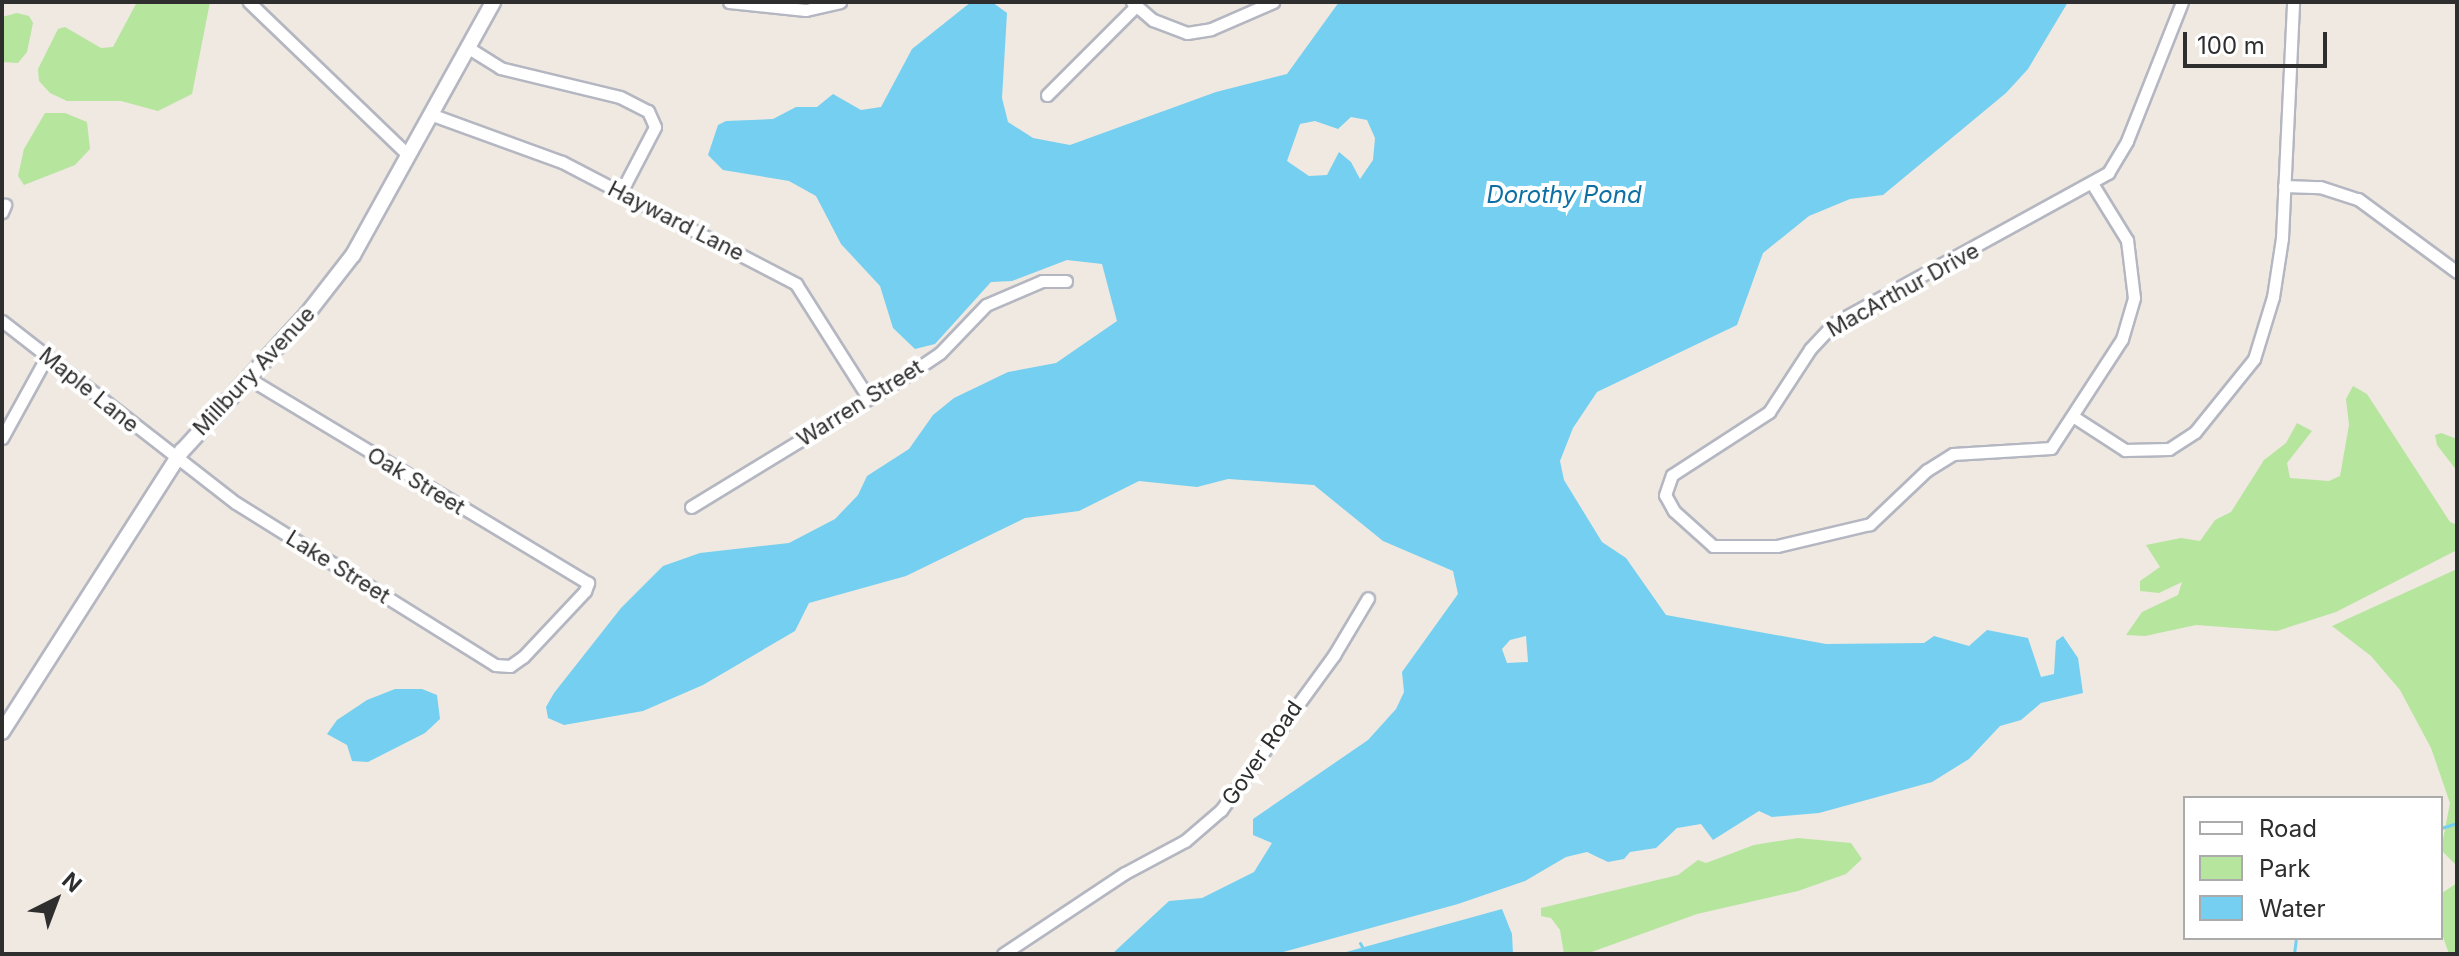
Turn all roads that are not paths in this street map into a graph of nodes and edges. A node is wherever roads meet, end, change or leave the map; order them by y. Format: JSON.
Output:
{"nodes":[{"id":1,"x":249,"y":2,"type":"edge"},
{"id":2,"x":493,"y":2,"type":"edge"},
{"id":3,"x":729,"y":2,"type":"edge"},
{"id":4,"x":840,"y":2,"type":"edge"},
{"id":5,"x":1273,"y":2,"type":"edge"},
{"id":6,"x":2182,"y":2,"type":"edge"},
{"id":7,"x":2293,"y":2,"type":"edge"},
{"id":8,"x":1134,"y":4,"type":"edge"},
{"id":9,"x":467,"y":47,"type":"junction"},
{"id":10,"x":1047,"y":95,"type":"dead end"},
{"id":11,"x":430,"y":114,"type":"junction"},
{"id":12,"x":408,"y":155,"type":"junction"},
{"id":13,"x":2093,"y":185,"type":"junction"},
{"id":14,"x":2284,"y":186,"type":"junction"},
{"id":15,"x":621,"y":192,"type":"junction"},
{"id":16,"x":2457,"y":272,"type":"edge"},
{"id":17,"x":1066,"y":281,"type":"dead end"},
{"id":18,"x":2,"y":321,"type":"edge"},
{"id":19,"x":47,"y":356,"type":"junction"},
{"id":20,"x":247,"y":377,"type":"junction"},
{"id":21,"x":867,"y":396,"type":"junction"},
{"id":22,"x":2074,"y":417,"type":"junction"},
{"id":23,"x":2,"y":438,"type":"edge"},
{"id":24,"x":176,"y":460,"type":"junction"},
{"id":25,"x":691,"y":507,"type":"dead end"},
{"id":26,"x":1368,"y":598,"type":"dead end"},
{"id":27,"x":503,"y":667,"type":"joint"},
{"id":28,"x":2,"y":732,"type":"edge"},
{"id":29,"x":1003,"y":954,"type":"edge"}],
"edges":[{"from":1,"to":12,"type":"street"},
{"from":2,"to":9,"type":"main road","name":"Millbury Avenue"},
{"from":3,"to":4,"type":"street"},
{"from":5,"to":8,"type":"street"},
{"from":6,"to":13,"type":"street","name":"MacArthur Drive"},
{"from":7,"to":14,"type":"street"},
{"from":8,"to":10,"type":"street"},
{"from":9,"to":11,"type":"main road","name":"Millbury Avenue"},
{"from":9,"to":15,"type":"street"},
{"from":11,"to":12,"type":"main road","name":"Millbury Avenue"},
{"from":11,"to":15,"type":"street","name":"Hayward Lane"},
{"from":12,"to":20,"type":"main road","name":"Millbury Avenue"},
{"from":13,"to":22,"type":"street"},
{"from":13,"to":22,"type":"street","name":"MacArthur Drive"},
{"from":14,"to":16,"type":"street"},
{"from":14,"to":22,"type":"street"},
{"from":15,"to":21,"type":"street","name":"Hayward Lane"},
{"from":17,"to":21,"type":"street","name":"Warren Street"},
{"from":18,"to":19,"type":"street","name":"Maple Lane"},
{"from":19,"to":23,"type":"street"},
{"from":19,"to":24,"type":"street","name":"Maple Lane"},
{"from":20,"to":24,"type":"main road","name":"Millbury Avenue"},
{"from":20,"to":27,"type":"street","name":"Oak Street"},
{"from":21,"to":25,"type":"street","name":"Warren Street"},
{"from":24,"to":27,"type":"street","name":"Lake Street"},
{"from":24,"to":28,"type":"main road","name":"Millbury Avenue"},
{"from":26,"to":29,"type":"street","name":"Gover Road"}]}
